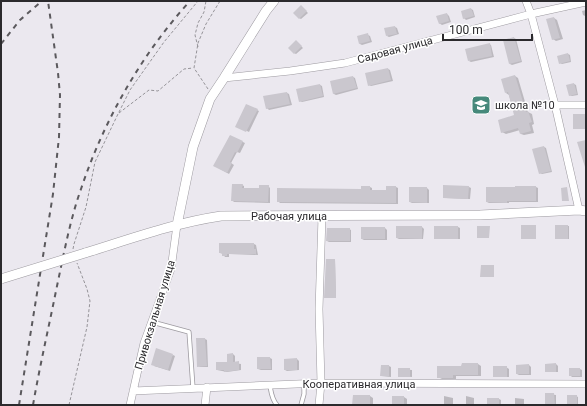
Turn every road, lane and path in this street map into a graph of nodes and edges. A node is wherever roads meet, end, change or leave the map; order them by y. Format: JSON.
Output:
{"nodes":[{"id":1,"x":198,"y":1,"type":"edge"},
{"id":2,"x":206,"y":1,"type":"edge"},
{"id":3,"x":220,"y":1,"type":"edge"},
{"id":4,"x":274,"y":1,"type":"edge"},
{"id":5,"x":526,"y":1,"type":"edge"},
{"id":6,"x":586,"y":2,"type":"edge"},
{"id":7,"x":531,"y":14,"type":"junction"},
{"id":8,"x":198,"y":48,"type":"junction"},
{"id":9,"x":194,"y":68,"type":"junction"},
{"id":10,"x":224,"y":78,"type":"junction"},
{"id":11,"x":210,"y":99,"type":"junction"},
{"id":12,"x":555,"y":105,"type":"junction"},
{"id":13,"x":586,"y":105,"type":"edge"},
{"id":14,"x":118,"y":114,"type":"junction"},
{"id":15,"x":583,"y":210,"type":"edge"},
{"id":16,"x":322,"y":217,"type":"junction"},
{"id":17,"x":177,"y":225,"type":"junction"},
{"id":18,"x":73,"y":251,"type":"dead end"},
{"id":19,"x":75,"y":258,"type":"dead end"},
{"id":20,"x":1,"y":279,"type":"edge"},
{"id":21,"x":152,"y":322,"type":"junction"},
{"id":22,"x":321,"y":383,"type":"junction"},
{"id":23,"x":270,"y":384,"type":"junction"},
{"id":24,"x":304,"y":384,"type":"junction"},
{"id":25,"x":586,"y":384,"type":"edge"},
{"id":26,"x":206,"y":387,"type":"junction"},
{"id":27,"x":194,"y":388,"type":"junction"},
{"id":28,"x":133,"y":391,"type":"junction"},
{"id":29,"x":69,"y":405,"type":"edge"},
{"id":30,"x":130,"y":405,"type":"edge"},
{"id":31,"x":205,"y":405,"type":"edge"},
{"id":32,"x":277,"y":405,"type":"edge"},
{"id":33,"x":301,"y":405,"type":"edge"},
{"id":34,"x":319,"y":405,"type":"edge"}],
"edges":[{"from":1,"to":14,"type":"path"},
{"from":2,"to":8,"type":"path"},
{"from":3,"to":8,"type":"path"},
{"from":4,"to":10,"type":"street"},
{"from":5,"to":7,"type":"street"},
{"from":6,"to":7,"type":"street","name":"Садовая улица"},
{"from":7,"to":10,"type":"street","name":"Садовая улица"},
{"from":7,"to":12,"type":"street"},
{"from":8,"to":9,"type":"path"},
{"from":9,"to":11,"type":"path"},
{"from":9,"to":14,"type":"path"},
{"from":10,"to":11,"type":"street"},
{"from":11,"to":17,"type":"street"},
{"from":12,"to":13,"type":"street"},
{"from":12,"to":15,"type":"street"},
{"from":14,"to":18,"type":"path"},
{"from":15,"to":16,"type":"street","name":"Рабочая улица"},
{"from":16,"to":17,"type":"street","name":"Рабочая улица"},
{"from":16,"to":22,"type":"street"},
{"from":17,"to":20,"type":"street","name":"Рабочая улица","bridge":true},
{"from":17,"to":21,"type":"street","name":"Привокзальная улица"},
{"from":19,"to":29,"type":"path"},
{"from":21,"to":27,"type":"lane"},
{"from":21,"to":28,"type":"street","name":"Привокзальная улица"},
{"from":22,"to":24,"type":"street","name":"Кооперативная улица"},
{"from":22,"to":25,"type":"street","name":"Кооперативная улица"},
{"from":22,"to":34,"type":"street"},
{"from":23,"to":24,"type":"street","name":"Кооперативная улица"},
{"from":23,"to":26,"type":"street","name":"Кооперативная улица"},
{"from":23,"to":32,"type":"lane"},
{"from":24,"to":33,"type":"lane"},
{"from":26,"to":27,"type":"street","name":"Кооперативная улица"},
{"from":26,"to":31,"type":"street"},
{"from":27,"to":28,"type":"street","name":"Кооперативная улица"},
{"from":28,"to":30,"type":"street","name":"Привокзальная улица"}]}
